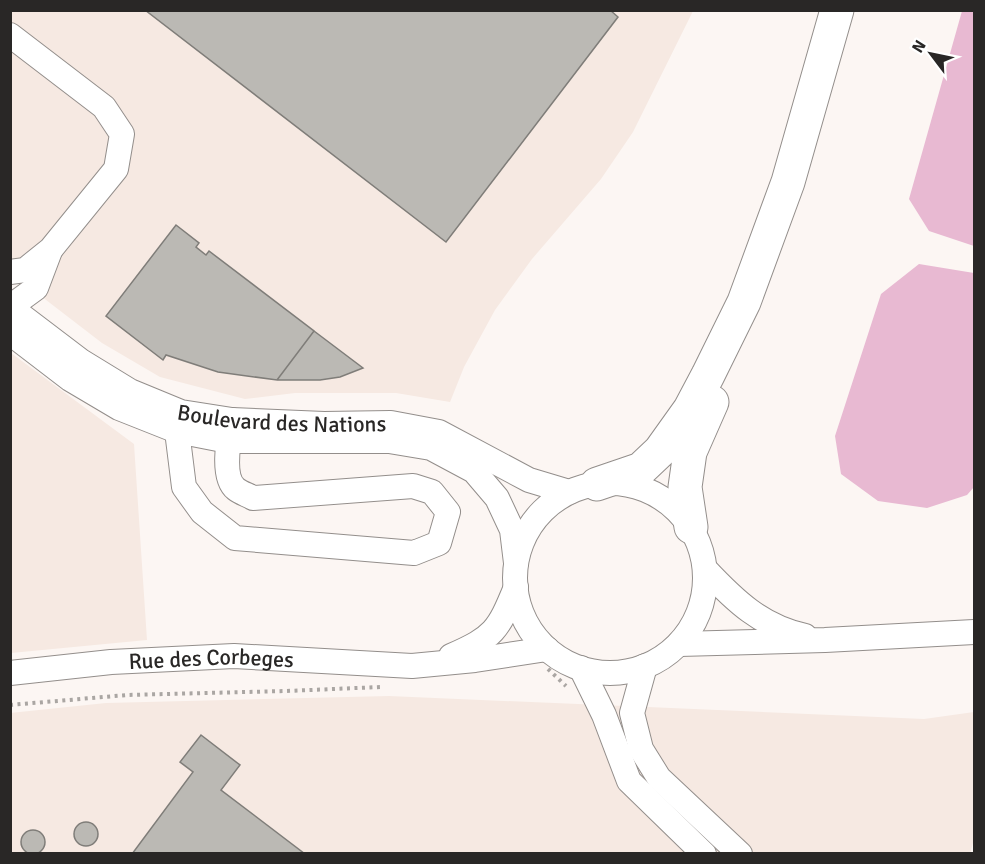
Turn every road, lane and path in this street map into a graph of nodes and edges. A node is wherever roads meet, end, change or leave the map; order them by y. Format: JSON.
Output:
{"nodes":[{"id":1,"x":837,"y":10,"type":"edge"},
{"id":2,"x":853,"y":10,"type":"edge"},
{"id":3,"x":10,"y":35,"type":"edge"},
{"id":4,"x":51,"y":249,"type":"junction"},
{"id":5,"x":10,"y":272,"type":"edge"},
{"id":6,"x":10,"y":307,"type":"edge"},
{"id":7,"x":10,"y":333,"type":"edge"},
{"id":8,"x":230,"y":430,"type":"junction"},
{"id":9,"x":177,"y":431,"type":"junction"},
{"id":10,"x":583,"y":488,"type":"junction"},
{"id":11,"x":691,"y":527,"type":"junction"},
{"id":12,"x":516,"y":563,"type":"junction"},
{"id":13,"x":705,"y":569,"type":"junction"},
{"id":14,"x":516,"y":587,"type":"junction"},
{"id":15,"x":975,"y":632,"type":"edge"},
{"id":16,"x":825,"y":640,"type":"junction"},
{"id":17,"x":679,"y":644,"type":"junction"},
{"id":18,"x":542,"y":657,"type":"junction"},
{"id":19,"x":412,"y":666,"type":"junction"},
{"id":20,"x":645,"y":666,"type":"junction"},
{"id":21,"x":581,"y":668,"type":"junction"},
{"id":22,"x":10,"y":673,"type":"edge"},
{"id":23,"x":384,"y":686,"type":"dead end"},
{"id":24,"x":572,"y":693,"type":"dead end"},
{"id":25,"x":10,"y":705,"type":"edge"},
{"id":26,"x":704,"y":854,"type":"edge"},
{"id":27,"x":740,"y":854,"type":"edge"}],
"edges":[{"from":1,"to":10,"type":"highway"},
{"from":2,"to":11,"type":"highway"},
{"from":3,"to":4,"type":"street"},
{"from":4,"to":5,"type":"street"},
{"from":4,"to":6,"type":"street"},
{"from":6,"to":8,"type":"street","name":"Boulevard des Nations"},
{"from":7,"to":9,"type":"street","name":"Boulevard des Nations"},
{"from":8,"to":9,"type":"street","name":"Boulevard des Nations"},
{"from":8,"to":9,"type":"street"},
{"from":8,"to":10,"type":"street","name":"Boulevard des Nations"},
{"from":8,"to":12,"type":"street","name":"Boulevard des Nations"},
{"from":10,"to":11,"type":"street"},
{"from":10,"to":12,"type":"street"},
{"from":11,"to":13,"type":"street"},
{"from":12,"to":14,"type":"street"},
{"from":13,"to":16,"type":"street"},
{"from":13,"to":17,"type":"street"},
{"from":14,"to":18,"type":"street"},
{"from":14,"to":19,"type":"street","name":"Rue des Corbeges"},
{"from":15,"to":16,"type":"street"},
{"from":16,"to":17,"type":"street"},
{"from":17,"to":20,"type":"street"},
{"from":18,"to":19,"type":"street","name":"Rue des Corbeges"},
{"from":18,"to":21,"type":"street"},
{"from":18,"to":24,"type":"path"},
{"from":19,"to":22,"type":"street","name":"Rue des Corbeges"},
{"from":20,"to":21,"type":"street"},
{"from":20,"to":27,"type":"street"},
{"from":21,"to":26,"type":"street"},
{"from":23,"to":25,"type":"path"}]}
